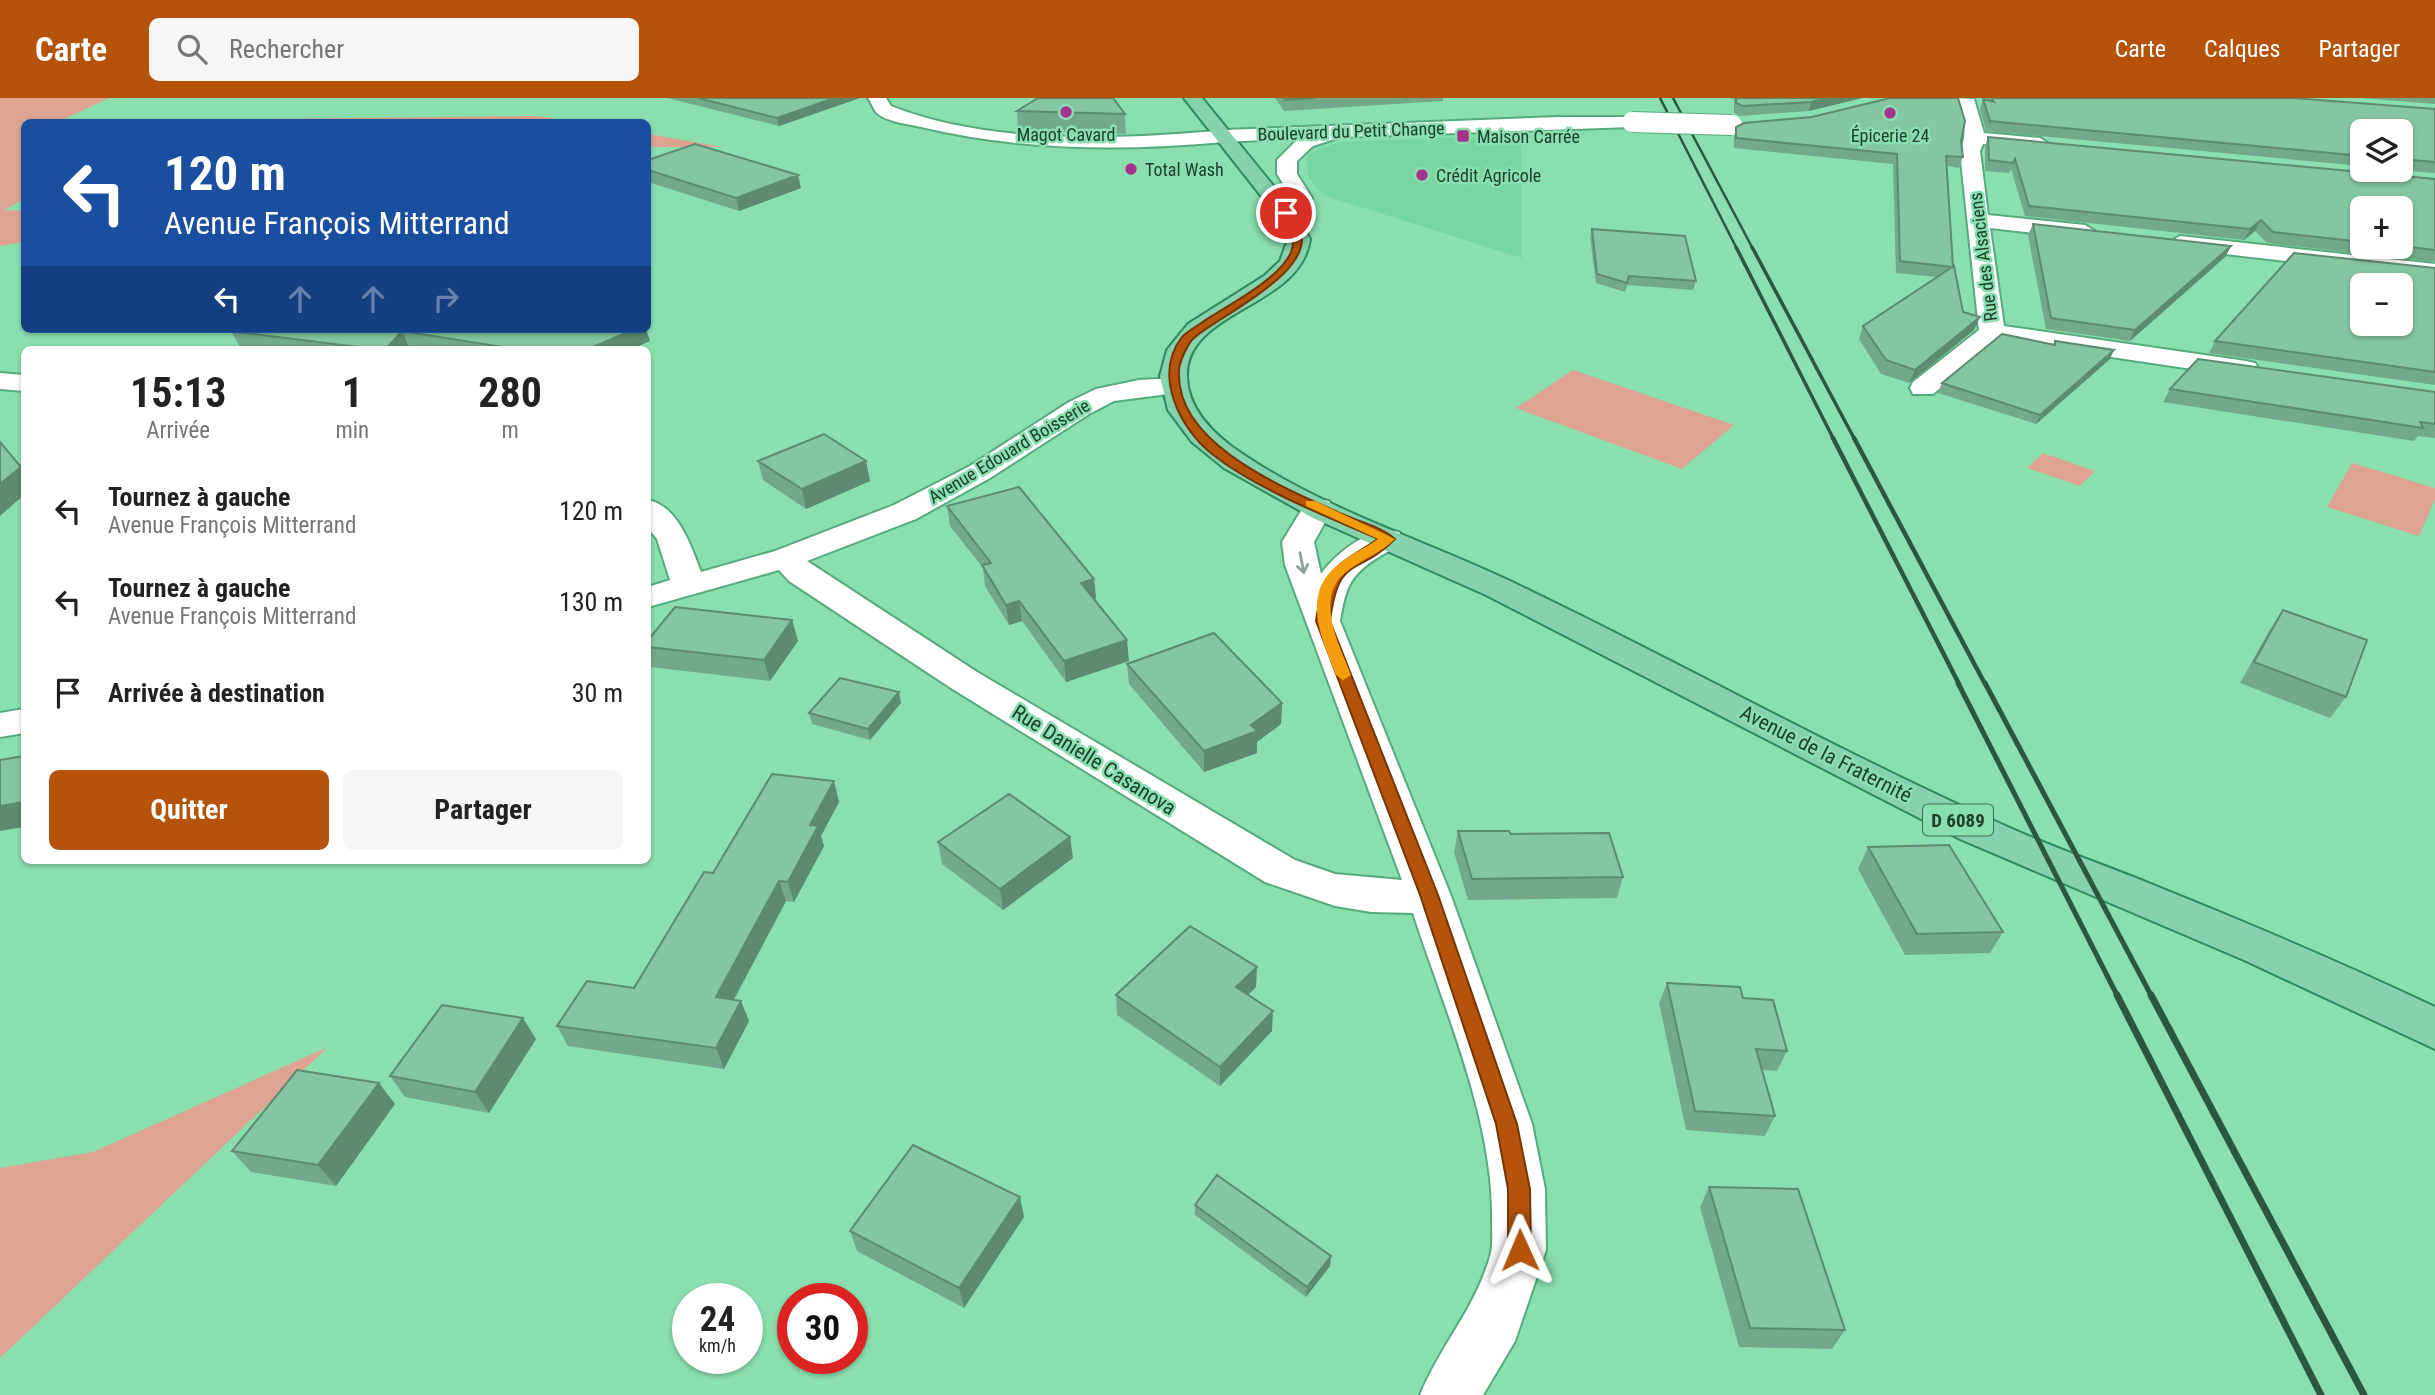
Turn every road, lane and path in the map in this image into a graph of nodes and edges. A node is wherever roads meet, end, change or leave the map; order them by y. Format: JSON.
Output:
{"nodes":[{"id":1,"x":877,"y":98,"type":"edge"},
{"id":2,"x":1193,"y":98,"type":"edge"},
{"id":3,"x":1963,"y":98,"type":"edge"},
{"id":4,"x":1755,"y":125,"type":"edge"},
{"id":5,"x":1404,"y":129,"type":"junction"},
{"id":6,"x":1225,"y":136,"type":"junction"},
{"id":7,"x":1976,"y":138,"type":"junction"},
{"id":8,"x":1306,"y":142,"type":"junction"},
{"id":9,"x":2060,"y":146,"type":"edge"},
{"id":10,"x":1981,"y":221,"type":"junction"},
{"id":11,"x":1292,"y":223,"type":"junction"},
{"id":12,"x":2105,"y":235,"type":"edge"},
{"id":13,"x":2160,"y":241,"type":"edge"},
{"id":14,"x":2435,"y":271,"type":"edge"},
{"id":15,"x":1992,"y":332,"type":"junction"},
{"id":16,"x":2269,"y":372,"type":"edge"},
{"id":17,"x":0,"y":381,"type":"edge"},
{"id":18,"x":21,"y":383,"type":"edge"},
{"id":19,"x":1175,"y":386,"type":"junction"},
{"id":20,"x":1923,"y":387,"type":"dead end"},
{"id":21,"x":1318,"y":508,"type":"junction"},
{"id":22,"x":651,"y":512,"type":"edge"},
{"id":23,"x":1388,"y":539,"type":"junction"},
{"id":24,"x":786,"y":558,"type":"junction"},
{"id":25,"x":689,"y":586,"type":"junction"},
{"id":26,"x":651,"y":596,"type":"edge"},
{"id":27,"x":1323,"y":621,"type":"junction"},
{"id":28,"x":21,"y":722,"type":"edge"},
{"id":29,"x":0,"y":725,"type":"edge"},
{"id":30,"x":1429,"y":895,"type":"junction"},
{"id":31,"x":2435,"y":1029,"type":"edge"},
{"id":32,"x":1450,"y":1395,"type":"edge"}],
"edges":[{"from":1,"to":6,"type":"street","name":"Boulevard du Petit Change"},
{"from":2,"to":6,"type":"main road"},
{"from":3,"to":7,"type":"street","name":"Rue des Alsaciens"},
{"from":4,"to":5,"type":"street","name":"Boulevard du Petit Change","bridge":true},
{"from":5,"to":6,"type":"street","name":"Boulevard du Petit Change"},
{"from":5,"to":8,"type":"street"},
{"from":6,"to":8,"type":"street"},
{"from":6,"to":11,"type":"main road"},
{"from":7,"to":9,"type":"street"},
{"from":7,"to":10,"type":"street","name":"Rue des Alsaciens"},
{"from":8,"to":11,"type":"street"},
{"from":10,"to":12,"type":"street"},
{"from":10,"to":15,"type":"street","name":"Rue des Alsaciens"},
{"from":11,"to":19,"type":"main road"},
{"from":13,"to":14,"type":"street"},
{"from":15,"to":16,"type":"street"},
{"from":15,"to":20,"type":"street","name":"Rue des Alsaciens"},
{"from":17,"to":18,"type":"street"},
{"from":19,"to":21,"type":"main road","number":"D 6089"},
{"from":19,"to":24,"type":"street","name":"Avenue Edouard Boisserie"},
{"from":21,"to":23,"type":"main road","number":"D 6089"},
{"from":21,"to":27,"type":"street","one_way":true},
{"from":22,"to":25,"type":"street"},
{"from":23,"to":27,"type":"street"},
{"from":23,"to":31,"type":"main road","name":"Avenue de la Fraternité","number":"D 6089"},
{"from":24,"to":25,"type":"street","name":"Avenue Edouard Boisserie"},
{"from":24,"to":30,"type":"street","name":"Rue Danielle Casanova"},
{"from":25,"to":26,"type":"street","name":"Avenue Edouard Boisserie"},
{"from":27,"to":30,"type":"street"},
{"from":28,"to":29,"type":"street"},
{"from":30,"to":32,"type":"street"}]}
